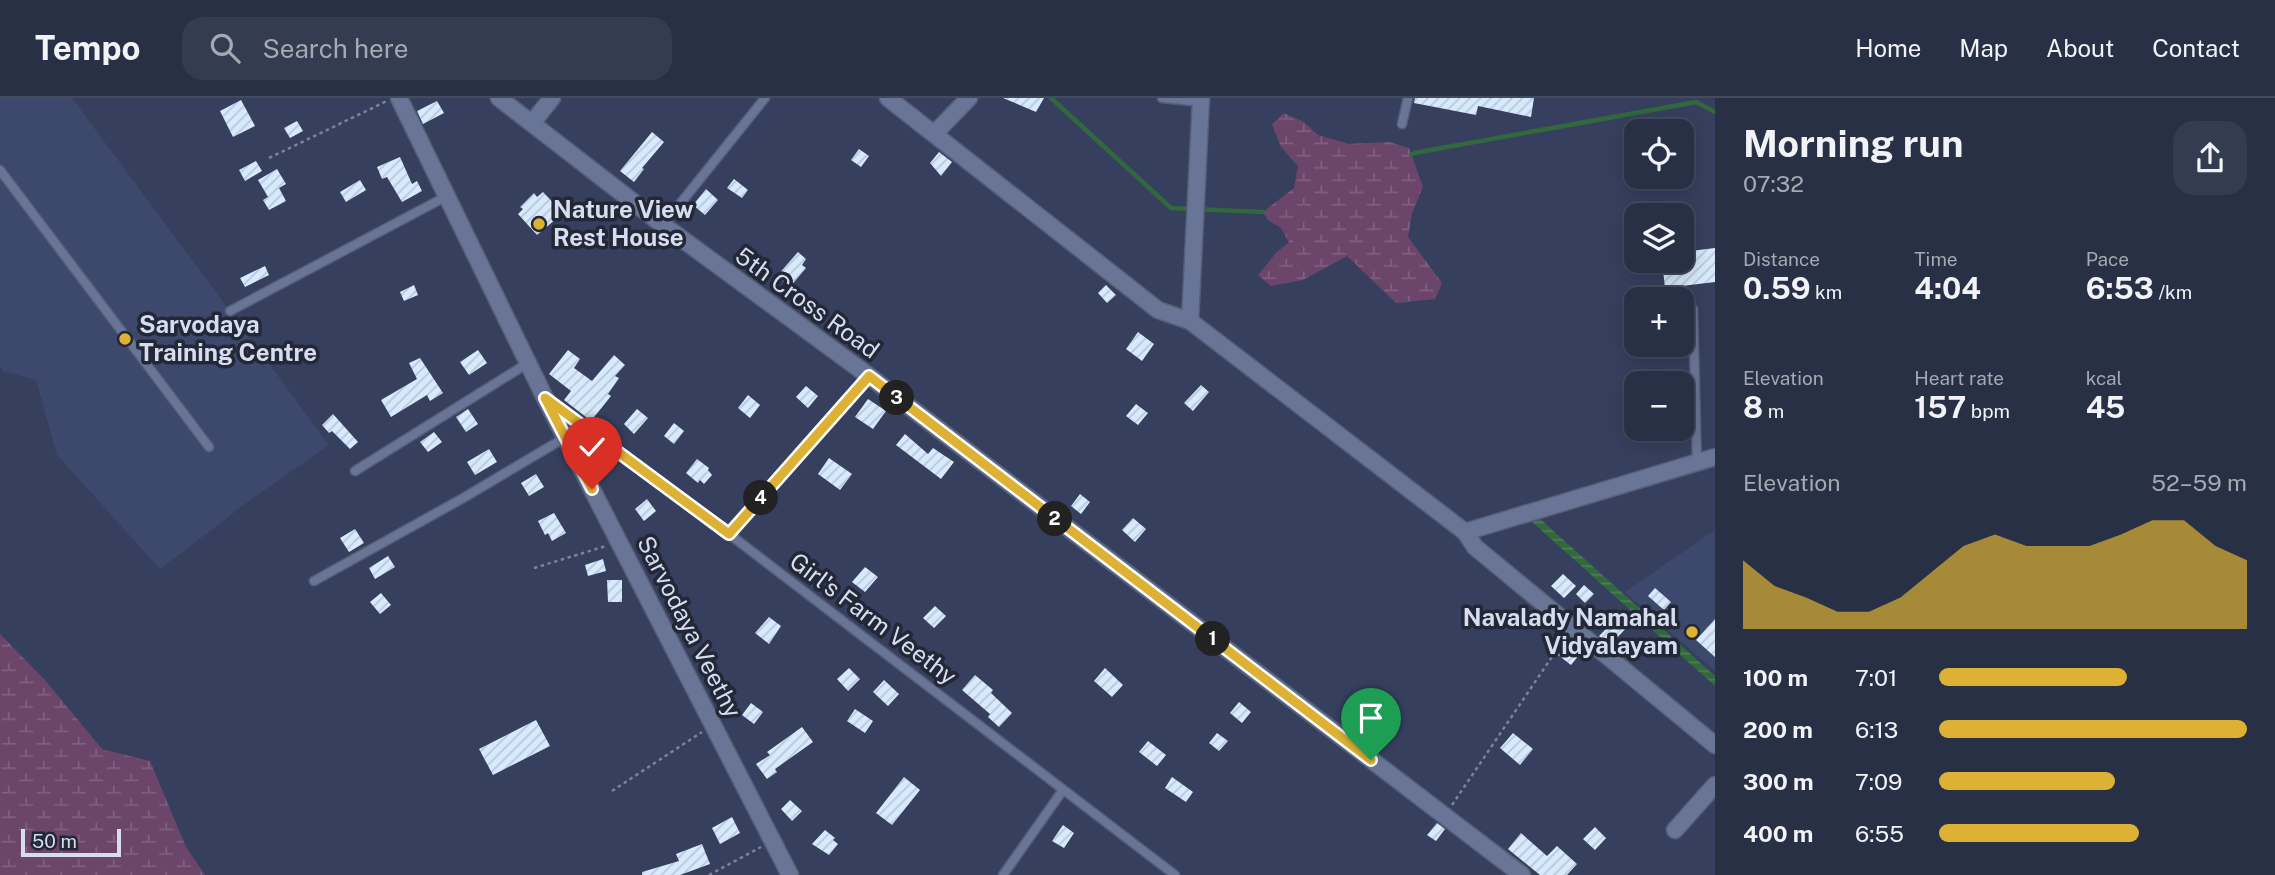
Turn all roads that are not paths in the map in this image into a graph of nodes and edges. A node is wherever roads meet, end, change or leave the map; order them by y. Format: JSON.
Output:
{"nodes":[{"id":1,"x":399,"y":98,"type":"edge"},
{"id":2,"x":499,"y":98,"type":"edge"},
{"id":3,"x":552,"y":98,"type":"edge"},
{"id":4,"x":765,"y":98,"type":"edge"},
{"id":5,"x":888,"y":98,"type":"edge"},
{"id":6,"x":969,"y":98,"type":"edge"},
{"id":7,"x":1162,"y":98,"type":"edge"},
{"id":8,"x":1408,"y":98,"type":"edge"},
{"id":9,"x":1201,"y":100,"type":"edge"},
{"id":10,"x":532,"y":124,"type":"junction"},
{"id":11,"x":1402,"y":124,"type":"dead end"},
{"id":12,"x":934,"y":134,"type":"junction"},
{"id":13,"x":0,"y":170,"type":"edge"},
{"id":14,"x":447,"y":196,"type":"junction"},
{"id":15,"x":663,"y":225,"type":"junction"},
{"id":16,"x":230,"y":311,"type":"dead end"},
{"id":17,"x":1191,"y":321,"type":"junction"},
{"id":18,"x":1694,"y":348,"type":"edge"},
{"id":19,"x":528,"y":363,"type":"junction"},
{"id":20,"x":869,"y":376,"type":"junction"},
{"id":21,"x":545,"y":398,"type":"junction"},
{"id":22,"x":566,"y":437,"type":"junction"},
{"id":23,"x":209,"y":447,"type":"dead end"},
{"id":24,"x":1715,"y":457,"type":"edge"},
{"id":25,"x":1697,"y":463,"type":"junction"},
{"id":26,"x":355,"y":471,"type":"dead end"},
{"id":27,"x":1465,"y":532,"type":"junction"},
{"id":28,"x":729,"y":534,"type":"junction"},
{"id":29,"x":314,"y":581,"type":"dead end"},
{"id":30,"x":1715,"y":745,"type":"edge"},
{"id":31,"x":1715,"y":785,"type":"edge"},
{"id":32,"x":1063,"y":790,"type":"junction"},
{"id":33,"x":1675,"y":830,"type":"dead end"},
{"id":34,"x":790,"y":875,"type":"edge"},
{"id":35,"x":1003,"y":875,"type":"edge"},
{"id":36,"x":1175,"y":875,"type":"edge"},
{"id":37,"x":1522,"y":875,"type":"edge"}],
"edges":[{"from":1,"to":14,"type":"street","name":"Sarvodaya Veethy"},
{"from":2,"to":10,"type":"street","name":"5th Cross Road"},
{"from":3,"to":10,"type":"street"},
{"from":4,"to":15,"type":"lane"},
{"from":5,"to":12,"type":"street"},
{"from":6,"to":12,"type":"street"},
{"from":7,"to":9,"type":"lane"},
{"from":8,"to":11,"type":"lane"},
{"from":9,"to":17,"type":"street"},
{"from":10,"to":15,"type":"street","name":"5th Cross Road"},
{"from":12,"to":17,"type":"street"},
{"from":13,"to":23,"type":"lane"},
{"from":14,"to":16,"type":"lane"},
{"from":14,"to":19,"type":"street","name":"Sarvodaya Veethy"},
{"from":15,"to":20,"type":"street","name":"5th Cross Road"},
{"from":17,"to":27,"type":"street"},
{"from":18,"to":25,"type":"lane"},
{"from":19,"to":21,"type":"street","name":"Sarvodaya Veethy"},
{"from":19,"to":26,"type":"lane"},
{"from":20,"to":28,"type":"lane"},
{"from":20,"to":37,"type":"street","name":"5th Cross Road"},
{"from":21,"to":22,"type":"street","name":"Sarvodaya Veethy"},
{"from":21,"to":28,"type":"lane","name":"Girl's Farm Veethy"},
{"from":22,"to":29,"type":"lane"},
{"from":22,"to":34,"type":"street","name":"Sarvodaya Veethy"},
{"from":24,"to":25,"type":"street"},
{"from":25,"to":27,"type":"street"},
{"from":27,"to":30,"type":"street"},
{"from":28,"to":32,"type":"lane","name":"Girl's Farm Veethy"},
{"from":31,"to":33,"type":"street"},
{"from":32,"to":35,"type":"lane"},
{"from":32,"to":36,"type":"lane","name":"Girl's Farm Veethy"}]}
